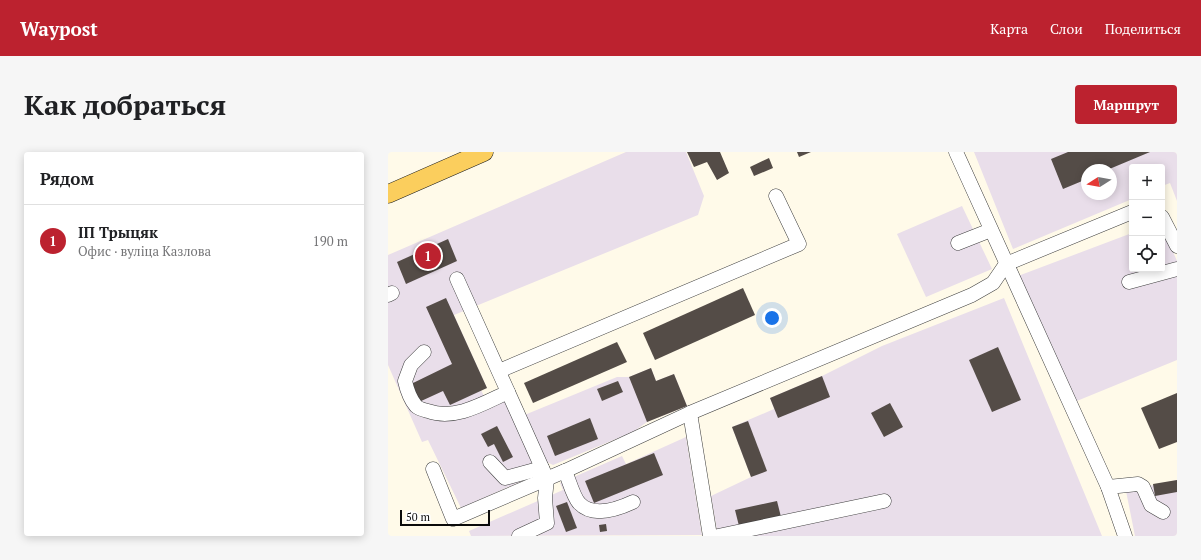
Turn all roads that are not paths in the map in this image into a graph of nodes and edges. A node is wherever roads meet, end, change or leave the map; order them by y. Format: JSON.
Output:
{"nodes":[{"id":1,"x":484,"y":152,"type":"edge"},
{"id":2,"x":956,"y":152,"type":"edge"},
{"id":3,"x":466,"y":156,"type":"edge"},
{"id":4,"x":388,"y":194,"type":"edge"},
{"id":5,"x":776,"y":196,"type":"dead end"},
{"id":6,"x":1129,"y":213,"type":"edge"},
{"id":7,"x":1165,"y":223,"type":"edge"},
{"id":8,"x":991,"y":230,"type":"junction"},
{"id":9,"x":958,"y":243,"type":"dead end"},
{"id":10,"x":1177,"y":246,"type":"edge"},
{"id":11,"x":1006,"y":264,"type":"junction"},
{"id":12,"x":1177,"y":269,"type":"edge"},
{"id":13,"x":457,"y":279,"type":"dead end"},
{"id":14,"x":1130,"y":282,"type":"dead end"},
{"id":15,"x":424,"y":352,"type":"dead end"},
{"id":16,"x":498,"y":371,"type":"junction"},
{"id":17,"x":508,"y":392,"type":"junction"},
{"id":18,"x":690,"y":413,"type":"junction"},
{"id":19,"x":490,"y":462,"type":"dead end"},
{"id":20,"x":433,"y":469,"type":"dead end"},
{"id":21,"x":566,"y":471,"type":"junction"},
{"id":22,"x":545,"y":473,"type":"junction"},
{"id":23,"x":1108,"y":487,"type":"junction"},
{"id":24,"x":884,"y":501,"type":"dead end"},
{"id":25,"x":633,"y":502,"type":"dead end"},
{"id":26,"x":1163,"y":512,"type":"dead end"},
{"id":27,"x":519,"y":536,"type":"edge"},
{"id":28,"x":710,"y":536,"type":"edge"},
{"id":29,"x":718,"y":536,"type":"edge"},
{"id":30,"x":1124,"y":536,"type":"edge"}],
"edges":[{"from":1,"to":3,"type":"main road"},
{"from":2,"to":8,"type":"lane"},
{"from":3,"to":4,"type":"main road"},
{"from":5,"to":16,"type":"lane"},
{"from":6,"to":11,"type":"lane"},
{"from":7,"to":10,"type":"lane"},
{"from":8,"to":9,"type":"lane"},
{"from":8,"to":11,"type":"lane"},
{"from":11,"to":18,"type":"lane"},
{"from":11,"to":23,"type":"lane"},
{"from":12,"to":14,"type":"lane"},
{"from":13,"to":16,"type":"lane"},
{"from":15,"to":17,"type":"lane"},
{"from":16,"to":17,"type":"lane"},
{"from":17,"to":22,"type":"lane"},
{"from":18,"to":21,"type":"lane"},
{"from":18,"to":28,"type":"lane"},
{"from":19,"to":22,"type":"lane"},
{"from":20,"to":22,"type":"lane"},
{"from":21,"to":22,"type":"lane"},
{"from":21,"to":25,"type":"lane"},
{"from":22,"to":27,"type":"lane"},
{"from":23,"to":26,"type":"lane"},
{"from":23,"to":30,"type":"lane"},
{"from":24,"to":29,"type":"lane"}]}
